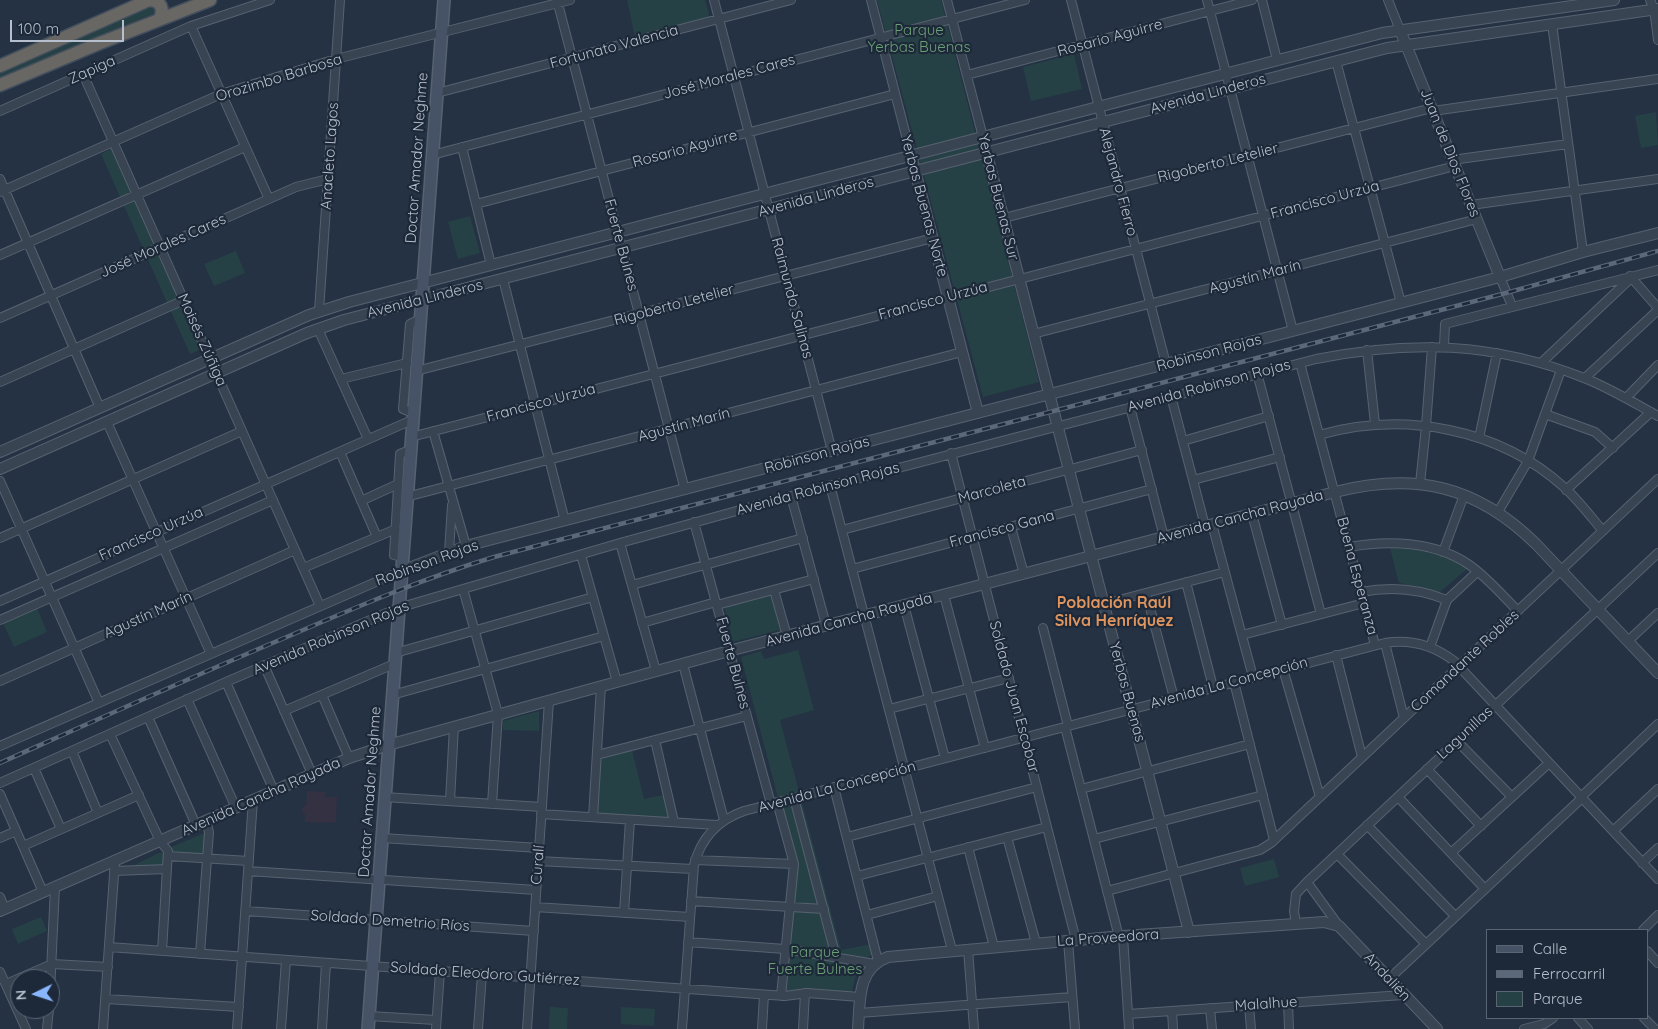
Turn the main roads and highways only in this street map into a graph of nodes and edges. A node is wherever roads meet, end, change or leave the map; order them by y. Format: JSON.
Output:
{"nodes":[{"id":1,"x":149,"y":0,"type":"edge"},
{"id":2,"x":176,"y":0,"type":"edge"},
{"id":3,"x":210,"y":0,"type":"edge"},
{"id":4,"x":444,"y":0,"type":"edge"},
{"id":5,"x":187,"y":9,"type":"junction"},
{"id":6,"x":159,"y":20,"type":"junction"},
{"id":7,"x":0,"y":66,"type":"edge"},
{"id":8,"x":0,"y":85,"type":"edge"},
{"id":9,"x":368,"y":1029,"type":"edge"}],
"edges":[{"from":1,"to":6,"type":"highway"},
{"from":1,"to":7,"type":"highway"},
{"from":2,"to":5,"type":"highway"},
{"from":3,"to":5,"type":"highway"},
{"from":4,"to":9,"type":"main road","name":"Doctor Amador Neghme"},
{"from":5,"to":6,"type":"highway"},
{"from":6,"to":8,"type":"highway"}]}
